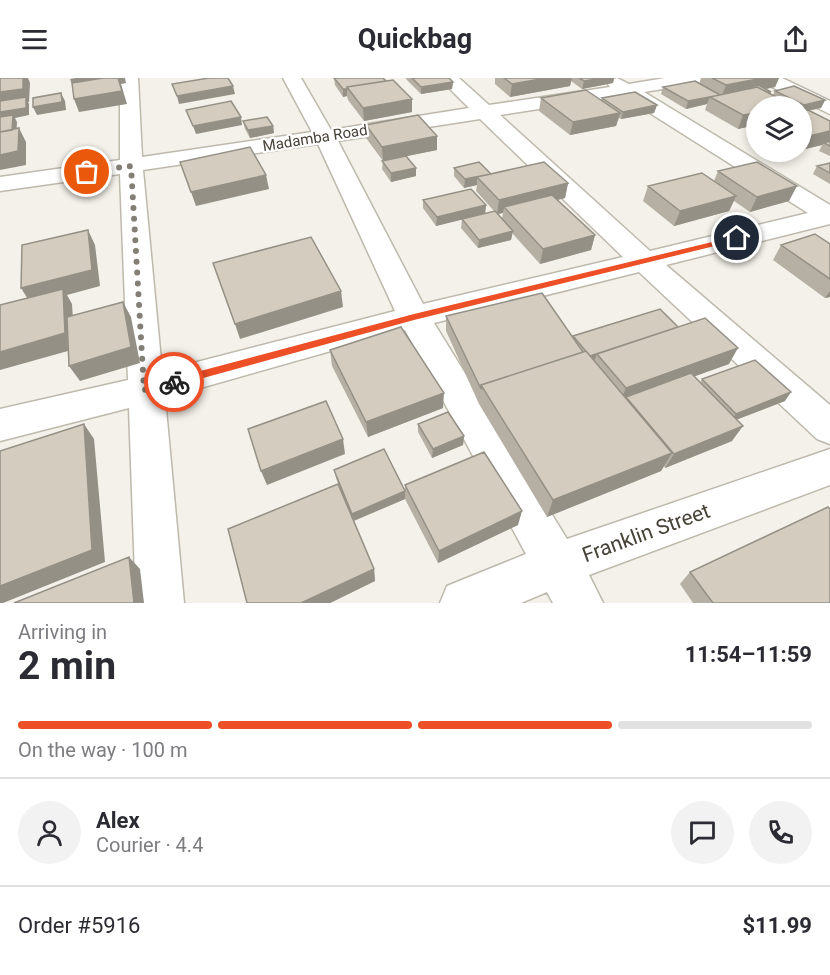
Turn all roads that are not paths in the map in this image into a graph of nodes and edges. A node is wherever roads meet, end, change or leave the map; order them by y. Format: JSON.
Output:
{"nodes":[{"id":1,"x":129,"y":78,"type":"edge"},
{"id":2,"x":292,"y":78,"type":"edge"},
{"id":3,"x":448,"y":78,"type":"edge"},
{"id":4,"x":700,"y":78,"type":"edge"},
{"id":5,"x":767,"y":78,"type":"edge"},
{"id":6,"x":617,"y":84,"type":"edge"},
{"id":7,"x":830,"y":108,"type":"edge"},
{"id":8,"x":484,"y":112,"type":"junction"},
{"id":9,"x":325,"y":137,"type":"junction"},
{"id":10,"x":131,"y":166,"type":"junction"},
{"id":11,"x":0,"y":184,"type":"edge"},
{"id":12,"x":830,"y":216,"type":"edge"},
{"id":13,"x":644,"y":261,"type":"junction"},
{"id":14,"x":414,"y":317,"type":"junction"},
{"id":15,"x":144,"y":390,"type":"junction"},
{"id":16,"x":0,"y":424,"type":"edge"},
{"id":17,"x":830,"y":428,"type":"edge"},
{"id":18,"x":830,"y":467,"type":"edge"},
{"id":19,"x":556,"y":565,"type":"junction"},
{"id":20,"x":160,"y":603,"type":"edge"},
{"id":21,"x":464,"y":603,"type":"edge"},
{"id":22,"x":579,"y":603,"type":"edge"}],
"edges":[{"from":1,"to":10,"type":"street"},
{"from":2,"to":9,"type":"street"},
{"from":3,"to":8,"type":"street"},
{"from":4,"to":6,"type":"street","name":"Madamba Road"},
{"from":5,"to":7,"type":"street"},
{"from":6,"to":8,"type":"street","name":"Madamba Road"},
{"from":6,"to":12,"type":"street"},
{"from":8,"to":9,"type":"street","name":"Madamba Road"},
{"from":8,"to":13,"type":"street"},
{"from":9,"to":10,"type":"street","name":"Madamba Road"},
{"from":9,"to":14,"type":"street"},
{"from":10,"to":11,"type":"street","name":"Madamba Road"},
{"from":10,"to":15,"type":"street"},
{"from":12,"to":13,"type":"street"},
{"from":13,"to":14,"type":"street"},
{"from":13,"to":17,"type":"street"},
{"from":14,"to":15,"type":"street"},
{"from":14,"to":19,"type":"street"},
{"from":15,"to":16,"type":"street"},
{"from":15,"to":20,"type":"street"},
{"from":18,"to":19,"type":"street","name":"Franklin Street"},
{"from":19,"to":21,"type":"street","name":"Franklin Street"},
{"from":19,"to":22,"type":"street"}]}
